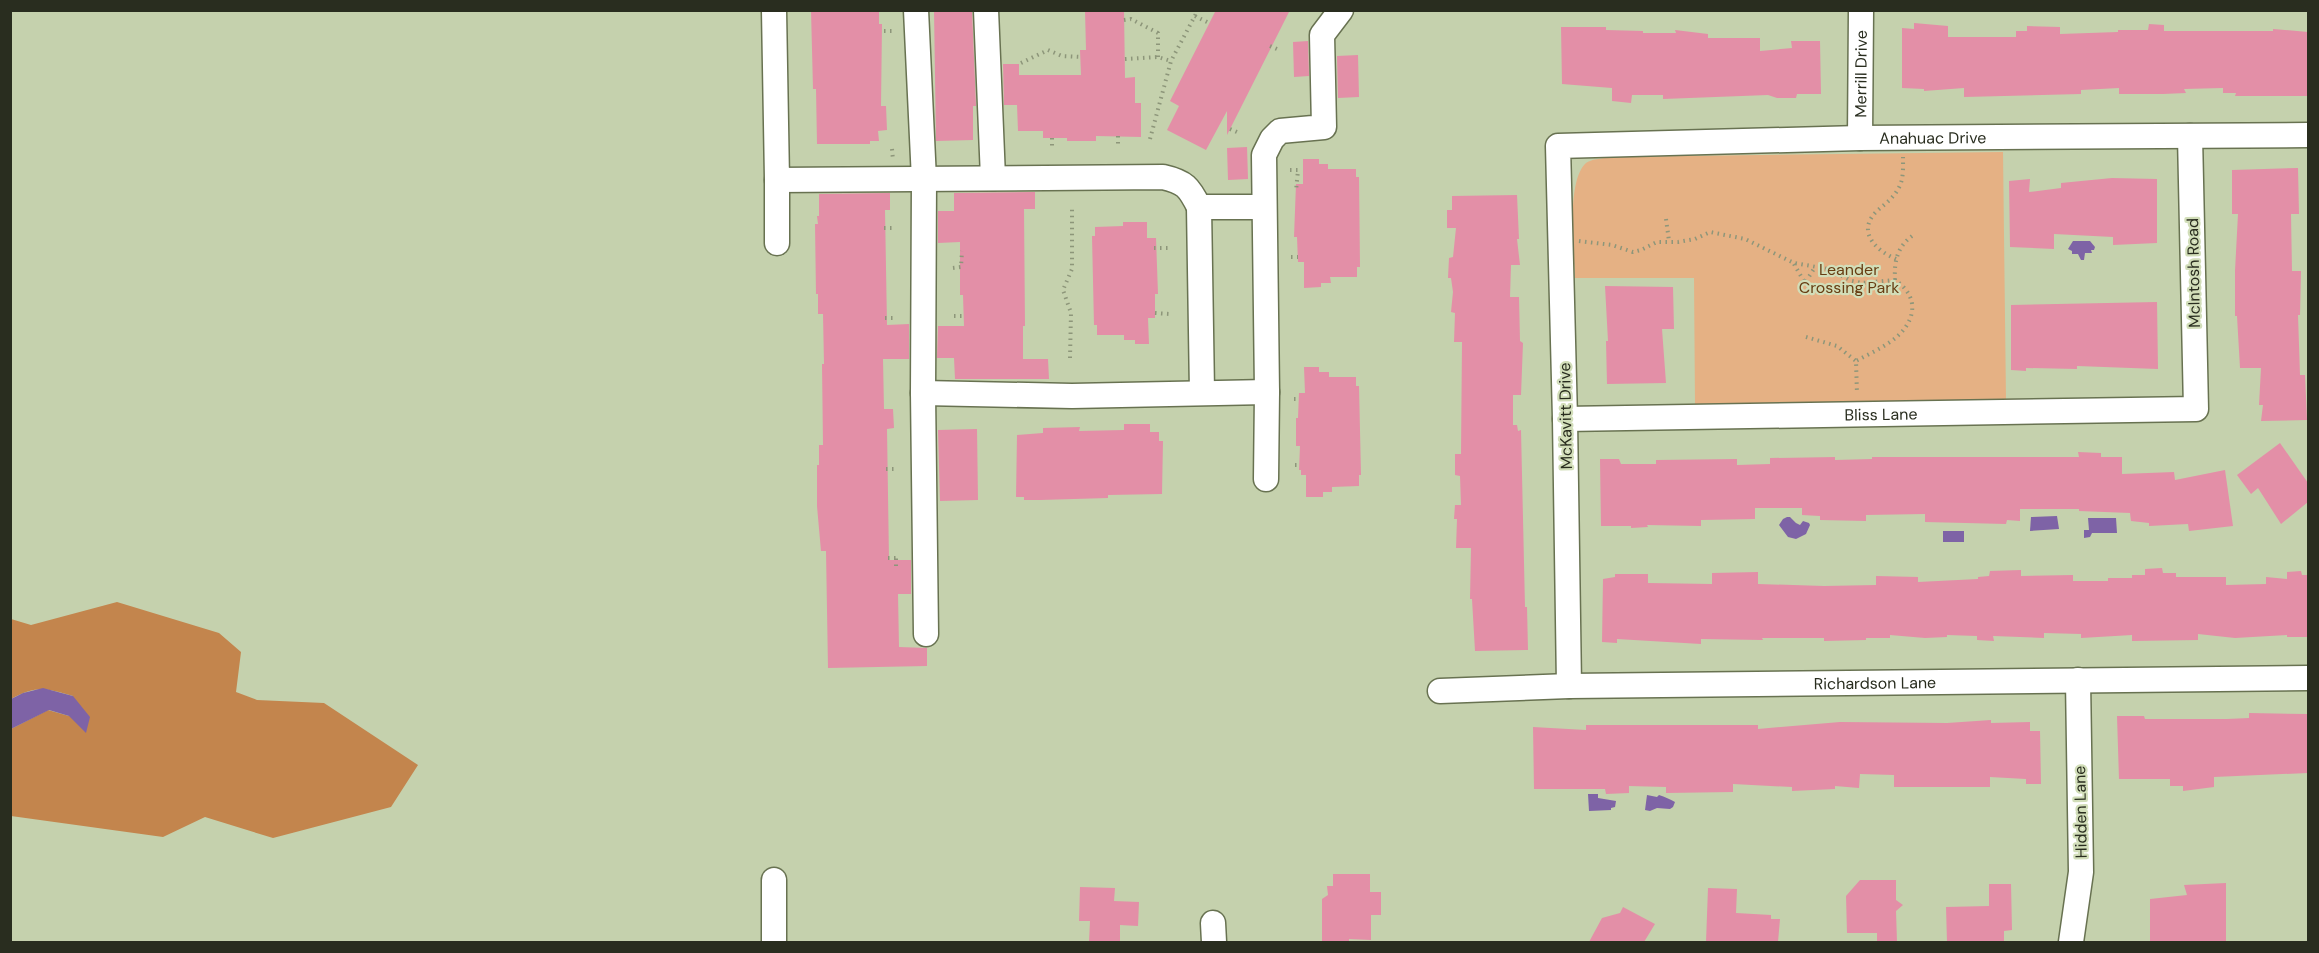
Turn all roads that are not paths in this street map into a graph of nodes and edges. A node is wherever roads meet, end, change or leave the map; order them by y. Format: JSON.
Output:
{"nodes":[{"id":1,"x":774,"y":10,"type":"edge"},
{"id":2,"x":916,"y":10,"type":"edge"},
{"id":3,"x":986,"y":10,"type":"edge"},
{"id":4,"x":1341,"y":10,"type":"edge"},
{"id":5,"x":1861,"y":10,"type":"edge"},
{"id":6,"x":2308,"y":135,"type":"edge"},
{"id":7,"x":2190,"y":136,"type":"junction"},
{"id":8,"x":1860,"y":138,"type":"junction"},
{"id":9,"x":1558,"y":146,"type":"joint"},
{"id":10,"x":993,"y":178,"type":"junction"},
{"id":11,"x":777,"y":180,"type":"junction"},
{"id":12,"x":924,"y":180,"type":"junction"},
{"id":13,"x":1198,"y":207,"type":"junction"},
{"id":14,"x":1264,"y":207,"type":"junction"},
{"id":15,"x":777,"y":243,"type":"dead end"},
{"id":16,"x":1202,"y":392,"type":"junction"},
{"id":17,"x":1267,"y":392,"type":"junction"},
{"id":18,"x":923,"y":393,"type":"junction"},
{"id":19,"x":2196,"y":409,"type":"joint"},
{"id":20,"x":1565,"y":419,"type":"junction"},
{"id":21,"x":1266,"y":479,"type":"dead end"},
{"id":22,"x":926,"y":634,"type":"dead end"},
{"id":23,"x":2308,"y":678,"type":"edge"},
{"id":24,"x":2078,"y":680,"type":"junction"},
{"id":25,"x":1569,"y":686,"type":"junction"},
{"id":26,"x":1440,"y":691,"type":"dead end"},
{"id":27,"x":774,"y":880,"type":"dead end"},
{"id":28,"x":774,"y":942,"type":"edge"},
{"id":29,"x":2071,"y":942,"type":"edge"}],
"edges":[{"from":1,"to":11,"type":"street"},
{"from":2,"to":12,"type":"street"},
{"from":3,"to":10,"type":"street"},
{"from":4,"to":14,"type":"street"},
{"from":5,"to":8,"type":"street","name":"Merrill Drive"},
{"from":6,"to":7,"type":"street","name":"Anahuac Drive"},
{"from":7,"to":8,"type":"street","name":"Anahuac Drive"},
{"from":7,"to":19,"type":"street","name":"McIntosh Road"},
{"from":8,"to":9,"type":"street","name":"Anahuac Drive"},
{"from":9,"to":20,"type":"street","name":"McKavitt Drive"},
{"from":10,"to":12,"type":"street"},
{"from":10,"to":13,"type":"street"},
{"from":11,"to":12,"type":"street"},
{"from":11,"to":15,"type":"street"},
{"from":12,"to":18,"type":"street"},
{"from":13,"to":14,"type":"street"},
{"from":13,"to":16,"type":"street"},
{"from":14,"to":17,"type":"street"},
{"from":16,"to":17,"type":"street"},
{"from":16,"to":18,"type":"street"},
{"from":17,"to":21,"type":"street"},
{"from":18,"to":22,"type":"street"},
{"from":19,"to":20,"type":"street","name":"Bliss Lane"},
{"from":20,"to":25,"type":"street","name":"McKavitt Drive"},
{"from":23,"to":24,"type":"street","name":"Richardson Lane"},
{"from":24,"to":25,"type":"street","name":"Richardson Lane"},
{"from":24,"to":29,"type":"street","name":"Hidden Lane"},
{"from":25,"to":26,"type":"street","name":"Richardson Lane"},
{"from":27,"to":28,"type":"street"}]}
